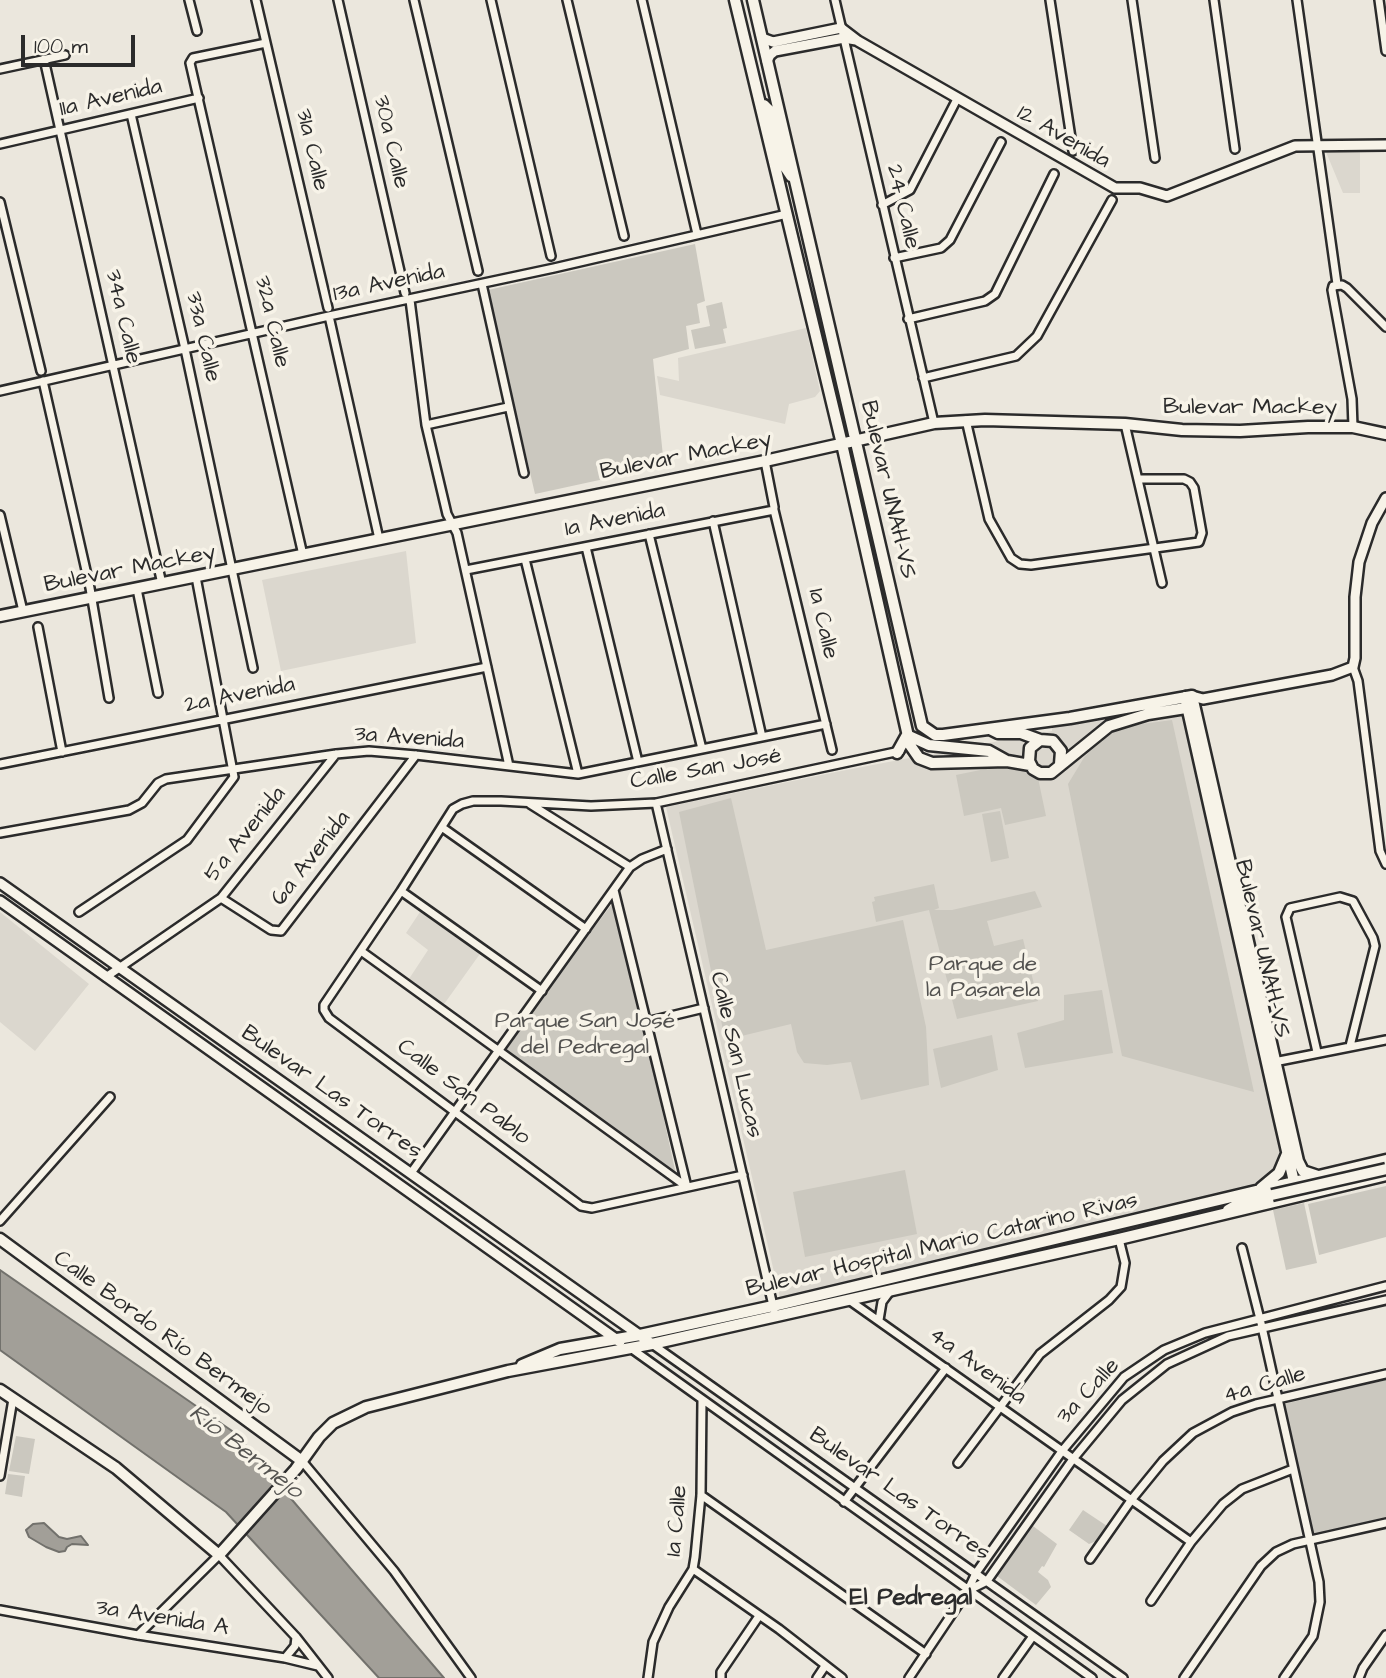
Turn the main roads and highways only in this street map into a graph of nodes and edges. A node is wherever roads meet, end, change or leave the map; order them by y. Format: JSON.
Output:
{"nodes":[{"id":1,"x":735,"y":0,"type":"edge"},
{"id":2,"x":753,"y":0,"type":"edge"},
{"id":3,"x":761,"y":106,"type":"junction"},
{"id":4,"x":794,"y":179,"type":"junction"},
{"id":5,"x":1386,"y":434,"type":"edge"},
{"id":6,"x":857,"y":440,"type":"junction"},
{"id":7,"x":842,"y":444,"type":"junction"},
{"id":8,"x":0,"y":616,"type":"edge"},
{"id":9,"x":1190,"y":702,"type":"junction"},
{"id":10,"x":1070,"y":718,"type":"junction"},
{"id":11,"x":989,"y":729,"type":"junction"},
{"id":12,"x":909,"y":740,"type":"junction"},
{"id":13,"x":1044,"y":740,"type":"junction"},
{"id":14,"x":897,"y":753,"type":"road end"},
{"id":15,"x":1007,"y":761,"type":"junction"},
{"id":16,"x":1060,"y":764,"type":"junction"},
{"id":17,"x":1030,"y":765,"type":"junction"},
{"id":18,"x":1256,"y":999,"type":"junction"},
{"id":19,"x":1287,"y":1153,"type":"junction"},
{"id":20,"x":1386,"y":1160,"type":"edge"},
{"id":21,"x":1386,"y":1169,"type":"edge"},
{"id":22,"x":1386,"y":1175,"type":"edge"},
{"id":23,"x":1318,"y":1176,"type":"junction"},
{"id":24,"x":1294,"y":1182,"type":"junction"},
{"id":25,"x":1255,"y":1192,"type":"junction"},
{"id":26,"x":1304,"y":1195,"type":"junction"},
{"id":27,"x":1219,"y":1201,"type":"junction"},
{"id":28,"x":1240,"y":1203,"type":"junction"},
{"id":29,"x":1222,"y":1214,"type":"junction"},
{"id":30,"x":0,"y":1238,"type":"edge"},
{"id":31,"x":774,"y":1311,"type":"junction"},
{"id":32,"x":508,"y":1371,"type":"junction"},
{"id":33,"x":0,"y":1390,"type":"edge"},
{"id":34,"x":302,"y":1461,"type":"junction"}],
"edges":[{"from":1,"to":3,"type":"main road","name":"Bulevar UNAH-VS"},
{"from":2,"to":4,"type":"main road","name":"Bulevar UNAH-VS"},
{"from":3,"to":4,"type":"main road"},
{"from":3,"to":7,"type":"main road","name":"Bulevar UNAH-VS"},
{"from":4,"to":6,"type":"main road","name":"Bulevar UNAH-VS"},
{"from":5,"to":6,"type":"main road","name":"Bulevar Mackey"},
{"from":6,"to":7,"type":"main road","name":"Bulevar Mackey"},
{"from":6,"to":11,"type":"main road","name":"Bulevar UNAH-VS"},
{"from":7,"to":8,"type":"main road","name":"Bulevar Mackey"},
{"from":7,"to":12,"type":"main road","name":"Bulevar UNAH-VS"},
{"from":9,"to":10,"type":"main road","name":"Bulevar UNAH-VS"},
{"from":9,"to":16,"type":"main road"},
{"from":9,"to":18,"type":"main road","name":"Bulevar UNAH-VS"},
{"from":10,"to":11,"type":"main road","name":"Bulevar UNAH-VS"},
{"from":10,"to":13,"type":"main road"},
{"from":11,"to":13,"type":"main road"},
{"from":12,"to":14,"type":"main road"},
{"from":12,"to":15,"type":"main road"},
{"from":12,"to":15,"type":"main road"},
{"from":13,"to":16,"type":"main road"},
{"from":13,"to":17,"type":"main road"},
{"from":15,"to":17,"type":"main road"},
{"from":16,"to":17,"type":"main road"},
{"from":18,"to":19,"type":"main road","name":"Bulevar UNAH-VS"},
{"from":18,"to":23,"type":"main road","name":"Bulevar UNAH-VS"},
{"from":19,"to":24,"type":"main road","name":"Bulevar UNAH-VS"},
{"from":19,"to":25,"type":"main road"},
{"from":20,"to":23,"type":"main road","name":"Bulevar Hospital Mario Catarino Rivas"},
{"from":21,"to":28,"type":"main road","bridge":true},
{"from":22,"to":26,"type":"main road","name":"Bulevar Hospital Mario Catarino Rivas"},
{"from":23,"to":24,"type":"main road","name":"Bulevar Hospital Mario Catarino Rivas"},
{"from":24,"to":25,"type":"main road","name":"Bulevar Hospital Mario Catarino Rivas"},
{"from":24,"to":26,"type":"main road","name":"Bulevar UNAH-VS"},
{"from":25,"to":27,"type":"main road","name":"Bulevar Hospital Mario Catarino Rivas"},
{"from":26,"to":29,"type":"main road","name":"Bulevar Hospital Mario Catarino Rivas"},
{"from":27,"to":28,"type":"main road"},
{"from":27,"to":31,"type":"main road","name":"Bulevar Hospital Mario Catarino Rivas"},
{"from":28,"to":29,"type":"main road"},
{"from":29,"to":31,"type":"main road","name":"Bulevar Hospital Mario Catarino Rivas"},
{"from":30,"to":34,"type":"main road","name":"Calle Bordo Río Bermejo"},
{"from":31,"to":32,"type":"main road","name":"Bulevar Hospital Mario Catarino Rivas"},
{"from":31,"to":32,"type":"main road","name":"Bulevar Hospital Mario Catarino Rivas"},
{"from":32,"to":34,"type":"main road","name":"Bulevar Hospital Mario Catarino Rivas"},
{"from":33,"to":34,"type":"main road","name":"Bulevar Hospital Mario Catarino Rivas"}]}
